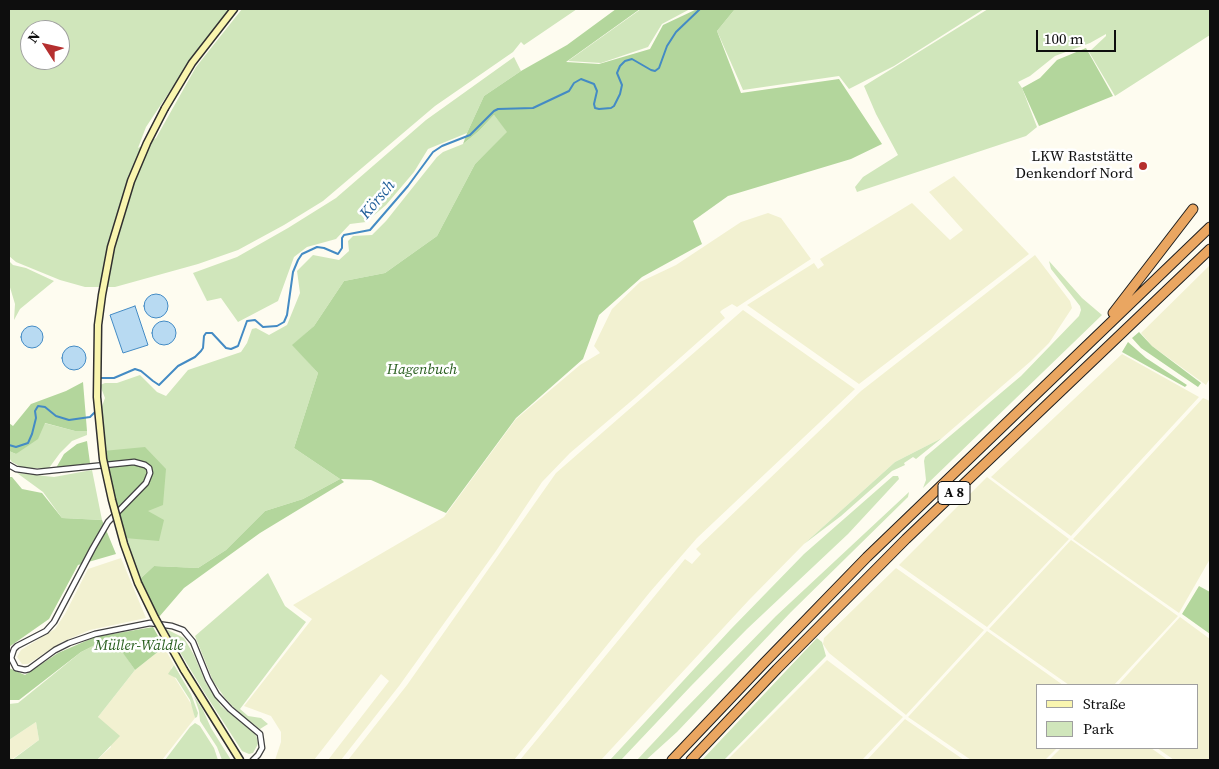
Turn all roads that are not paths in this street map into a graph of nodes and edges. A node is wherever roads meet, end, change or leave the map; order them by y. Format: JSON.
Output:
{"nodes":[{"id":1,"x":234,"y":9,"type":"edge"},
{"id":2,"x":1194,"y":209,"type":"dead end"},
{"id":3,"x":1210,"y":228,"type":"edge"},
{"id":4,"x":1210,"y":249,"type":"edge"},
{"id":5,"x":1086,"y":346,"type":"junction"},
{"id":6,"x":9,"y":465,"type":"edge"},
{"id":7,"x":240,"y":760,"type":"edge"},
{"id":8,"x":253,"y":760,"type":"edge"},
{"id":9,"x":672,"y":760,"type":"edge"},
{"id":10,"x":691,"y":760,"type":"edge"}],
"edges":[{"from":1,"to":7,"type":"main road","bridge":true},
{"from":2,"to":5,"type":"highway"},
{"from":3,"to":5,"type":"highway","number":"A 8"},
{"from":4,"to":10,"type":"highway","number":"A 8"},
{"from":5,"to":9,"type":"highway","number":"A 8"},
{"from":6,"to":8,"type":"street"}]}
